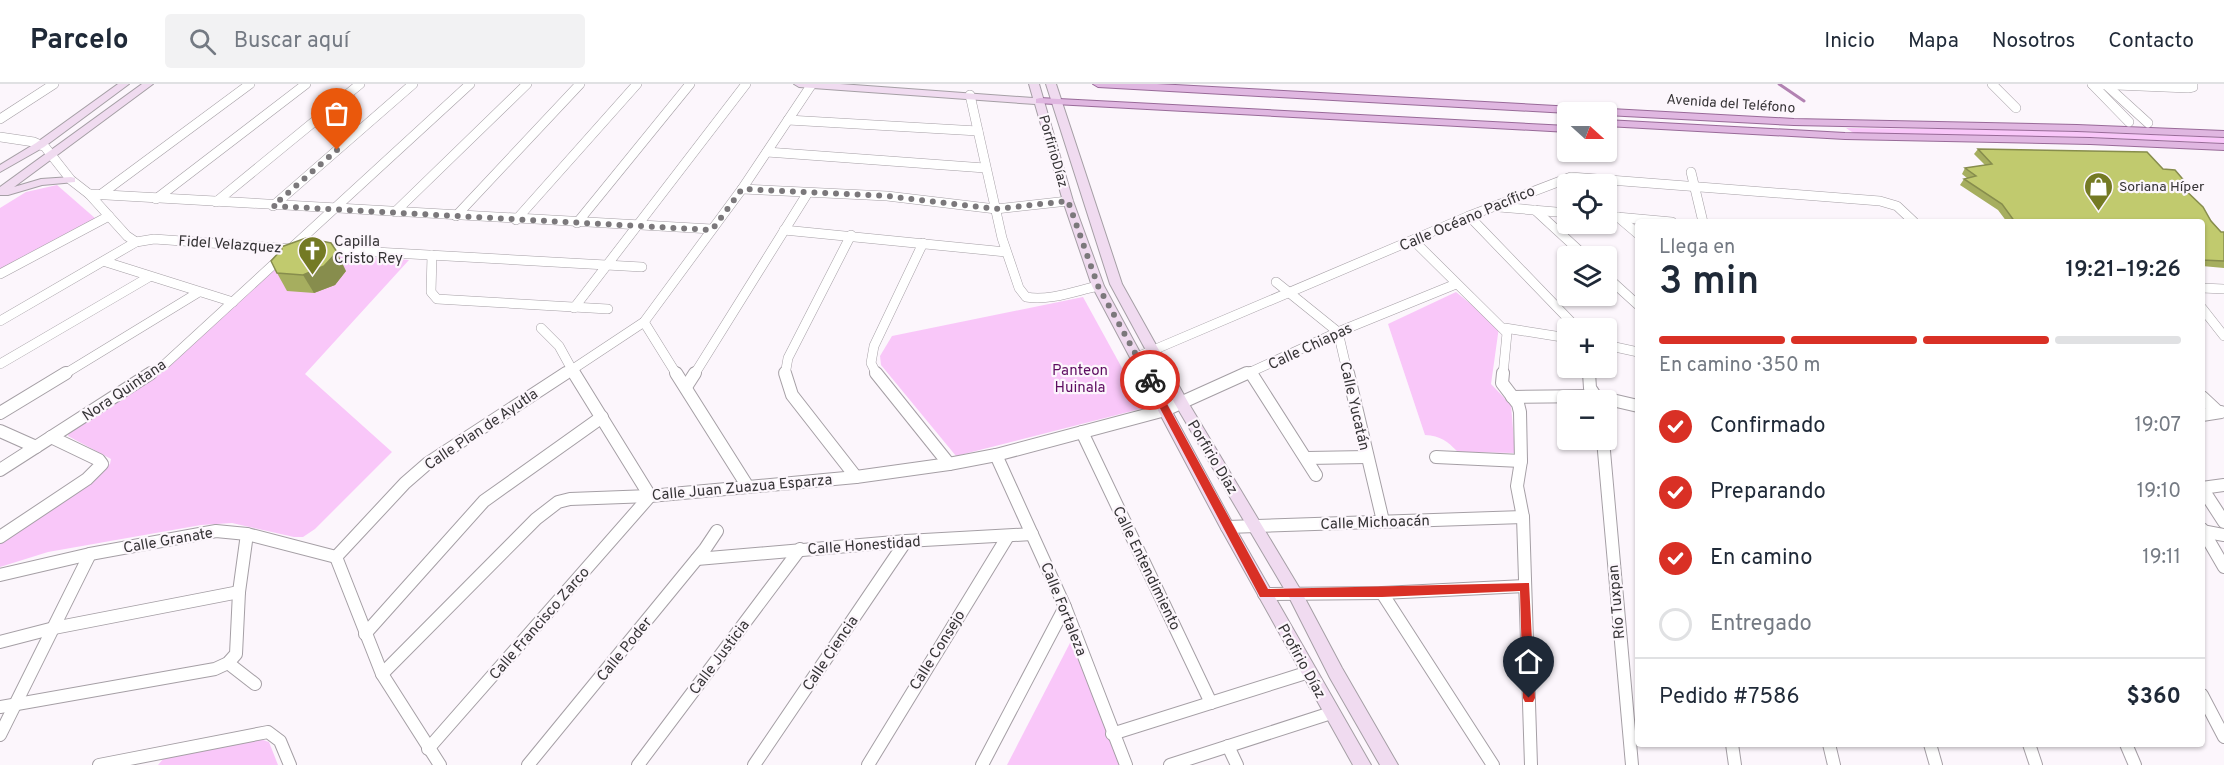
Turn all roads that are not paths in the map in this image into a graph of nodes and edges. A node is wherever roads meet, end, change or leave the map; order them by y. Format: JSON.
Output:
{"nodes":[{"id":1,"x":54,"y":84,"type":"edge"},
{"id":2,"x":124,"y":84,"type":"edge"},
{"id":3,"x":148,"y":84,"type":"edge"},
{"id":4,"x":250,"y":84,"type":"edge"},
{"id":5,"x":306,"y":84,"type":"edge"},
{"id":6,"x":360,"y":84,"type":"edge"},
{"id":7,"x":413,"y":84,"type":"edge"},
{"id":8,"x":470,"y":84,"type":"edge"},
{"id":9,"x":527,"y":84,"type":"edge"},
{"id":10,"x":580,"y":84,"type":"edge"},
{"id":11,"x":637,"y":84,"type":"edge"},
{"id":12,"x":690,"y":84,"type":"edge"},
{"id":13,"x":746,"y":84,"type":"edge"},
{"id":14,"x":799,"y":84,"type":"edge"},
{"id":15,"x":811,"y":84,"type":"edge"},
{"id":16,"x":943,"y":84,"type":"edge"},
{"id":17,"x":1098,"y":84,"type":"edge"},
{"id":18,"x":1992,"y":84,"type":"edge"},
{"id":19,"x":2092,"y":84,"type":"edge"},
{"id":20,"x":2106,"y":84,"type":"edge"},
{"id":21,"x":2141,"y":85,"type":"edge"},
{"id":22,"x":1246,"y":86,"type":"edge"},
{"id":23,"x":2193,"y":86,"type":"edge"},
{"id":24,"x":1037,"y":93,"type":"edge"},
{"id":25,"x":1053,"y":93,"type":"edge"},
{"id":26,"x":970,"y":95,"type":"junction"},
{"id":27,"x":2016,"y":108,"type":"dead end"},
{"id":28,"x":1313,"y":111,"type":"junction"},
{"id":29,"x":1709,"y":112,"type":"junction"},
{"id":30,"x":0,"y":119,"type":"edge"},
{"id":31,"x":788,"y":120,"type":"junction"},
{"id":32,"x":1557,"y":121,"type":"edge"},
{"id":33,"x":2129,"y":122,"type":"junction"},
{"id":34,"x":1835,"y":123,"type":"junction"},
{"id":35,"x":2148,"y":123,"type":"junction"},
{"id":36,"x":1617,"y":124,"type":"edge"},
{"id":37,"x":2073,"y":124,"type":"junction"},
{"id":38,"x":2224,"y":126,"type":"edge"},
{"id":39,"x":1557,"y":128,"type":"edge"},
{"id":40,"x":1723,"y":130,"type":"junction"},
{"id":41,"x":978,"y":131,"type":"junction"},
{"id":42,"x":1617,"y":131,"type":"edge"},
{"id":43,"x":2224,"y":134,"type":"edge"},
{"id":44,"x":0,"y":137,"type":"edge"},
{"id":45,"x":1820,"y":139,"type":"junction"},
{"id":46,"x":1848,"y":140,"type":"junction"},
{"id":47,"x":2006,"y":140,"type":"junction"},
{"id":48,"x":40,"y":145,"type":"junction"},
{"id":49,"x":2224,"y":147,"type":"edge"},
{"id":50,"x":2016,"y":149,"type":"junction"},
{"id":51,"x":767,"y":152,"type":"junction"},
{"id":52,"x":52,"y":154,"type":"junction"},
{"id":53,"x":2224,"y":155,"type":"edge"},
{"id":54,"x":985,"y":168,"type":"junction"},
{"id":55,"x":0,"y":169,"type":"edge"},
{"id":56,"x":1691,"y":172,"type":"dead end"},
{"id":57,"x":71,"y":180,"type":"junction"},
{"id":58,"x":1695,"y":187,"type":"junction"},
{"id":59,"x":742,"y":189,"type":"junction"},
{"id":60,"x":0,"y":193,"type":"edge"},
{"id":61,"x":89,"y":194,"type":"junction"},
{"id":62,"x":807,"y":194,"type":"junction"},
{"id":63,"x":100,"y":195,"type":"junction"},
{"id":64,"x":156,"y":199,"type":"junction"},
{"id":65,"x":1068,"y":201,"type":"junction"},
{"id":66,"x":216,"y":202,"type":"junction"},
{"id":67,"x":273,"y":206,"type":"junction"},
{"id":68,"x":1496,"y":207,"type":"junction"},
{"id":69,"x":334,"y":209,"type":"junction"},
{"id":70,"x":996,"y":209,"type":"junction"},
{"id":71,"x":1535,"y":210,"type":"junction"},
{"id":72,"x":395,"y":212,"type":"junction"},
{"id":73,"x":1557,"y":212,"type":"edge"},
{"id":74,"x":109,"y":216,"type":"junction"},
{"id":75,"x":456,"y":216,"type":"junction"},
{"id":76,"x":1469,"y":216,"type":"junction"},
{"id":77,"x":1618,"y":217,"type":"joint"},
{"id":78,"x":1640,"y":219,"type":"edge"},
{"id":79,"x":1702,"y":219,"type":"edge"},
{"id":80,"x":1911,"y":219,"type":"edge"},
{"id":81,"x":516,"y":220,"type":"junction"},
{"id":82,"x":577,"y":223,"type":"junction"},
{"id":83,"x":637,"y":226,"type":"junction"},
{"id":84,"x":712,"y":230,"type":"junction"},
{"id":85,"x":784,"y":230,"type":"junction"},
{"id":86,"x":1635,"y":231,"type":"edge"},
{"id":87,"x":851,"y":235,"type":"junction"},
{"id":88,"x":1413,"y":240,"type":"junction"},
{"id":89,"x":136,"y":242,"type":"junction"},
{"id":90,"x":923,"y":243,"type":"junction"},
{"id":91,"x":1574,"y":246,"type":"edge"},
{"id":92,"x":296,"y":249,"type":"junction"},
{"id":93,"x":312,"y":249,"type":"edge"},
{"id":94,"x":1006,"y":252,"type":"junction"},
{"id":95,"x":432,"y":255,"type":"junction"},
{"id":96,"x":106,"y":262,"type":"junction"},
{"id":97,"x":607,"y":265,"type":"junction"},
{"id":98,"x":642,"y":267,"type":"dead end"},
{"id":99,"x":0,"y":274,"type":"edge"},
{"id":100,"x":149,"y":277,"type":"junction"},
{"id":101,"x":1276,"y":282,"type":"dead end"},
{"id":102,"x":1456,"y":284,"type":"junction"},
{"id":103,"x":1098,"y":286,"type":"junction"},
{"id":104,"x":1617,"y":286,"type":"edge"},
{"id":105,"x":2205,"y":288,"type":"edge"},
{"id":106,"x":2224,"y":290,"type":"edge"},
{"id":107,"x":199,"y":292,"type":"junction"},
{"id":108,"x":1289,"y":294,"type":"junction"},
{"id":109,"x":233,"y":302,"type":"junction"},
{"id":110,"x":1635,"y":302,"type":"edge"},
{"id":111,"x":574,"y":308,"type":"junction"},
{"id":112,"x":608,"y":309,"type":"dead end"},
{"id":113,"x":2205,"y":312,"type":"edge"},
{"id":114,"x":1567,"y":318,"type":"edge"},
{"id":115,"x":0,"y":321,"type":"edge"},
{"id":116,"x":644,"y":322,"type":"junction"},
{"id":117,"x":541,"y":328,"type":"dead end"},
{"id":118,"x":1505,"y":328,"type":"junction"},
{"id":119,"x":1338,"y":332,"type":"junction"},
{"id":120,"x":1557,"y":336,"type":"edge"},
{"id":121,"x":2224,"y":336,"type":"edge"},
{"id":122,"x":1617,"y":347,"type":"edge"},
{"id":123,"x":1152,"y":351,"type":"junction"},
{"id":124,"x":1635,"y":351,"type":"edge"},
{"id":125,"x":1137,"y":357,"type":"junction"},
{"id":126,"x":0,"y":364,"type":"edge"},
{"id":127,"x":573,"y":369,"type":"junction"},
{"id":128,"x":1251,"y":373,"type":"junction"},
{"id":129,"x":686,"y":387,"type":"junction"},
{"id":130,"x":1512,"y":397,"type":"junction"},
{"id":131,"x":1557,"y":398,"type":"edge"},
{"id":132,"x":2205,"y":399,"type":"edge"},
{"id":133,"x":1617,"y":402,"type":"edge"},
{"id":134,"x":1182,"y":404,"type":"junction"},
{"id":135,"x":1635,"y":405,"type":"edge"},
{"id":136,"x":1165,"y":410,"type":"junction"},
{"id":137,"x":2221,"y":412,"type":"edge"},
{"id":138,"x":0,"y":413,"type":"edge"},
{"id":139,"x":2205,"y":415,"type":"edge"},
{"id":140,"x":602,"y":417,"type":"junction"},
{"id":141,"x":0,"y":431,"type":"edge"},
{"id":142,"x":1082,"y":432,"type":"junction"},
{"id":143,"x":51,"y":437,"type":"junction"},
{"id":144,"x":36,"y":447,"type":"junction"},
{"id":145,"x":1604,"y":450,"type":"edge"},
{"id":146,"x":996,"y":455,"type":"junction"},
{"id":147,"x":1367,"y":457,"type":"junction"},
{"id":148,"x":1436,"y":457,"type":"dead end"},
{"id":149,"x":1307,"y":458,"type":"junction"},
{"id":150,"x":1521,"y":461,"type":"junction"},
{"id":151,"x":950,"y":464,"type":"junction"},
{"id":152,"x":0,"y":470,"type":"edge"},
{"id":153,"x":1316,"y":475,"type":"dead end"},
{"id":154,"x":856,"y":477,"type":"junction"},
{"id":155,"x":2224,"y":485,"type":"edge"},
{"id":156,"x":748,"y":487,"type":"junction"},
{"id":157,"x":2205,"y":488,"type":"edge"},
{"id":158,"x":2205,"y":493,"type":"edge"},
{"id":159,"x":650,"y":496,"type":"junction"},
{"id":160,"x":1523,"y":517,"type":"junction"},
{"id":161,"x":1383,"y":521,"type":"junction"},
{"id":162,"x":2224,"y":522,"type":"edge"},
{"id":163,"x":1255,"y":525,"type":"junction"},
{"id":164,"x":1227,"y":527,"type":"junction"},
{"id":165,"x":717,"y":531,"type":"dead end"},
{"id":166,"x":2205,"y":531,"type":"edge"},
{"id":167,"x":246,"y":534,"type":"junction"},
{"id":168,"x":1032,"y":534,"type":"junction"},
{"id":169,"x":2205,"y":535,"type":"edge"},
{"id":170,"x":2224,"y":535,"type":"edge"},
{"id":171,"x":1008,"y":536,"type":"junction"},
{"id":172,"x":0,"y":537,"type":"edge"},
{"id":173,"x":906,"y":541,"type":"junction"},
{"id":174,"x":800,"y":549,"type":"junction"},
{"id":175,"x":90,"y":554,"type":"junction"},
{"id":176,"x":336,"y":557,"type":"junction"},
{"id":177,"x":697,"y":559,"type":"junction"},
{"id":178,"x":2224,"y":567,"type":"edge"},
{"id":179,"x":0,"y":575,"type":"edge"},
{"id":180,"x":1525,"y":586,"type":"junction"},
{"id":181,"x":239,"y":592,"type":"junction"},
{"id":182,"x":1295,"y":593,"type":"junction"},
{"id":183,"x":1382,"y":593,"type":"junction"},
{"id":184,"x":1264,"y":594,"type":"junction"},
{"id":185,"x":1065,"y":607,"type":"junction"},
{"id":186,"x":54,"y":628,"type":"junction"},
{"id":187,"x":365,"y":634,"type":"junction"},
{"id":188,"x":0,"y":642,"type":"edge"},
{"id":189,"x":228,"y":663,"type":"junction"},
{"id":190,"x":1309,"y":672,"type":"junction"},
{"id":191,"x":382,"y":674,"type":"junction"},
{"id":192,"x":255,"y":684,"type":"dead end"},
{"id":193,"x":2205,"y":701,"type":"edge"},
{"id":194,"x":17,"y":702,"type":"junction"},
{"id":195,"x":1211,"y":703,"type":"junction"},
{"id":196,"x":0,"y":707,"type":"edge"},
{"id":197,"x":1330,"y":713,"type":"junction"},
{"id":198,"x":1112,"y":734,"type":"junction"},
{"id":199,"x":0,"y":735,"type":"edge"},
{"id":200,"x":2224,"y":737,"type":"edge"},
{"id":201,"x":1228,"y":746,"type":"junction"},
{"id":202,"x":1732,"y":747,"type":"edge"},
{"id":203,"x":1830,"y":747,"type":"edge"},
{"id":204,"x":1931,"y":747,"type":"edge"},
{"id":205,"x":2030,"y":747,"type":"edge"},
{"id":206,"x":2127,"y":747,"type":"edge"},
{"id":207,"x":428,"y":749,"type":"junction"},
{"id":208,"x":153,"y":760,"type":"edge"},
{"id":209,"x":99,"y":765,"type":"edge"},
{"id":210,"x":290,"y":765,"type":"edge"},
{"id":211,"x":440,"y":765,"type":"edge"},
{"id":212,"x":528,"y":765,"type":"edge"},
{"id":213,"x":638,"y":765,"type":"edge"},
{"id":214,"x":754,"y":765,"type":"edge"},
{"id":215,"x":868,"y":765,"type":"edge"},
{"id":216,"x":982,"y":765,"type":"edge"},
{"id":217,"x":1126,"y":765,"type":"edge"},
{"id":218,"x":1170,"y":765,"type":"edge"},
{"id":219,"x":1238,"y":765,"type":"edge"},
{"id":220,"x":1362,"y":765,"type":"edge"},
{"id":221,"x":1389,"y":765,"type":"edge"},
{"id":222,"x":1493,"y":765,"type":"edge"},
{"id":223,"x":1531,"y":765,"type":"edge"},
{"id":224,"x":1632,"y":765,"type":"edge"},
{"id":225,"x":1735,"y":765,"type":"edge"},
{"id":226,"x":1834,"y":765,"type":"edge"},
{"id":227,"x":1936,"y":765,"type":"edge"},
{"id":228,"x":2036,"y":765,"type":"edge"},
{"id":229,"x":2135,"y":765,"type":"edge"}],
"edges":[{"from":1,"to":30,"type":"street"},
{"from":2,"to":48,"type":"street"},
{"from":3,"to":52,"type":"street"},
{"from":4,"to":63,"type":"street"},
{"from":5,"to":64,"type":"street"},
{"from":6,"to":66,"type":"street"},
{"from":7,"to":67,"type":"street"},
{"from":8,"to":69,"type":"street","name":"Nora Quintana"},
{"from":9,"to":72,"type":"street"},
{"from":10,"to":75,"type":"street"},
{"from":11,"to":81,"type":"street"},
{"from":12,"to":82,"type":"street"},
{"from":13,"to":83,"type":"street"},
{"from":14,"to":15,"type":"street"},
{"from":15,"to":26,"type":"street"},
{"from":15,"to":31,"type":"street"},
{"from":16,"to":24,"type":"street"},
{"from":17,"to":22,"type":"main road"},
{"from":18,"to":27,"type":"street"},
{"from":19,"to":20,"type":"street"},
{"from":19,"to":33,"type":"street"},
{"from":20,"to":21,"type":"street"},
{"from":20,"to":35,"type":"street"},
{"from":21,"to":23,"type":"street"},
{"from":22,"to":29,"type":"main road"},
{"from":24,"to":25,"type":"main road"},
{"from":24,"to":26,"type":"street"},
{"from":24,"to":65,"type":"street","name":"PorfirioDíaz"},
{"from":25,"to":28,"type":"main road"},
{"from":25,"to":123,"type":"street","name":"Porfirio Díaz"},
{"from":26,"to":41,"type":"street"},
{"from":28,"to":32,"type":"main road"},
{"from":28,"to":39,"type":"main road"},
{"from":29,"to":34,"type":"main road","name":"Avenida del Teléfono"},
{"from":29,"to":37,"type":"main road"},
{"from":29,"to":40,"type":"main road"},
{"from":31,"to":41,"type":"street"},
{"from":31,"to":51,"type":"street"},
{"from":33,"to":35,"type":"main road"},
{"from":33,"to":37,"type":"main road"},
{"from":34,"to":37,"type":"main road","name":"Avenida del Teléfono"},
{"from":34,"to":46,"type":"main road"},
{"from":35,"to":38,"type":"main road"},
{"from":36,"to":40,"type":"main road","name":"Avenida del Teléfono"},
{"from":37,"to":43,"type":"main road","name":"Avenida del Teléfono"},
{"from":40,"to":45,"type":"main road","name":"Avenida del Teléfono"},
{"from":41,"to":54,"type":"street"},
{"from":42,"to":45,"type":"main road"},
{"from":44,"to":48,"type":"street"},
{"from":45,"to":46,"type":"main road"},
{"from":46,"to":47,"type":"main road"},
{"from":46,"to":50,"type":"main road"},
{"from":47,"to":49,"type":"main road"},
{"from":47,"to":50,"type":"main road"},
{"from":48,"to":52,"type":"street"},
{"from":48,"to":55,"type":"street"},
{"from":50,"to":53,"type":"main road"},
{"from":51,"to":54,"type":"street"},
{"from":51,"to":59,"type":"street"},
{"from":52,"to":57,"type":"street"},
{"from":52,"to":60,"type":"street"},
{"from":54,"to":70,"type":"street"},
{"from":56,"to":58,"type":"street"},
{"from":57,"to":60,"type":"street"},
{"from":57,"to":61,"type":"street"},
{"from":58,"to":68,"type":"street","name":"Calle Océano Pacífico"},
{"from":58,"to":79,"type":"street"},
{"from":58,"to":80,"type":"street","name":"Calle Océano Pacífico"},
{"from":59,"to":62,"type":"street"},
{"from":59,"to":84,"type":"street"},
{"from":61,"to":63,"type":"street"},
{"from":61,"to":74,"type":"street"},
{"from":62,"to":70,"type":"street"},
{"from":62,"to":85,"type":"street"},
{"from":63,"to":64,"type":"street"},
{"from":64,"to":66,"type":"street"},
{"from":65,"to":70,"type":"street"},
{"from":65,"to":103,"type":"street","name":"Profirio Díaz"},
{"from":66,"to":67,"type":"street"},
{"from":67,"to":69,"type":"street"},
{"from":68,"to":71,"type":"street"},
{"from":68,"to":76,"type":"street","name":"Calle Océano Pacífico"},
{"from":69,"to":72,"type":"street"},
{"from":69,"to":92,"type":"street","name":"Nora Quintana"},
{"from":70,"to":94,"type":"street"},
{"from":71,"to":73,"type":"street"},
{"from":71,"to":91,"type":"street"},
{"from":72,"to":75,"type":"street"},
{"from":74,"to":89,"type":"street"},
{"from":74,"to":99,"type":"street"},
{"from":75,"to":81,"type":"street"},
{"from":76,"to":88,"type":"street","name":"Calle Océano Pacífico"},
{"from":76,"to":114,"type":"street"},
{"from":77,"to":78,"type":"street"},
{"from":77,"to":86,"type":"street"},
{"from":81,"to":82,"type":"street"},
{"from":82,"to":83,"type":"street"},
{"from":83,"to":84,"type":"street"},
{"from":83,"to":97,"type":"street"},
{"from":84,"to":116,"type":"street"},
{"from":85,"to":87,"type":"street"},
{"from":85,"to":129,"type":"street"},
{"from":87,"to":90,"type":"street"},
{"from":87,"to":154,"type":"street"},
{"from":88,"to":102,"type":"street"},
{"from":88,"to":108,"type":"street","name":"Calle Océano Pacífico"},
{"from":89,"to":92,"type":"street","name":"Fidel Velazquez"},
{"from":89,"to":96,"type":"street"},
{"from":90,"to":94,"type":"street"},
{"from":90,"to":151,"type":"street"},
{"from":92,"to":109,"type":"street","name":"Nora Quintana"},
{"from":93,"to":95,"type":"street"},
{"from":94,"to":103,"type":"street"},
{"from":95,"to":97,"type":"street"},
{"from":95,"to":111,"type":"street"},
{"from":96,"to":100,"type":"street"},
{"from":96,"to":115,"type":"street"},
{"from":97,"to":98,"type":"street"},
{"from":97,"to":111,"type":"street"},
{"from":100,"to":107,"type":"street"},
{"from":100,"to":126,"type":"street"},
{"from":101,"to":108,"type":"street"},
{"from":102,"to":118,"type":"street"},
{"from":102,"to":119,"type":"street","name":"Calle Chiapas"},
{"from":103,"to":125,"type":"street","name":"Profirio Díaz"},
{"from":104,"to":110,"type":"street"},
{"from":105,"to":106,"type":"street"},
{"from":107,"to":109,"type":"street"},
{"from":107,"to":138,"type":"street"},
{"from":108,"to":119,"type":"street"},
{"from":108,"to":123,"type":"street","name":"Calle Océano Pacífico"},
{"from":109,"to":143,"type":"street","name":"Nora Quintana"},
{"from":111,"to":112,"type":"street"},
{"from":113,"to":121,"type":"street"},
{"from":116,"to":127,"type":"street","name":"Calle Plan de Ayutla"},
{"from":116,"to":129,"type":"street"},
{"from":117,"to":127,"type":"street"},
{"from":118,"to":120,"type":"street"},
{"from":118,"to":130,"type":"street"},
{"from":119,"to":128,"type":"street","name":"Calle Chiapas"},
{"from":119,"to":147,"type":"street","name":"Calle Yucatán"},
{"from":122,"to":124,"type":"street"},
{"from":123,"to":125,"type":"street","name":"Calle Océano Pacífico"},
{"from":123,"to":134,"type":"street","name":"Porfirio Díaz"},
{"from":125,"to":136,"type":"street","name":"Profirio Díaz"},
{"from":127,"to":140,"type":"street"},
{"from":127,"to":176,"type":"street","name":"Calle Plan de Ayutla"},
{"from":128,"to":134,"type":"street","name":"Calle Chiapas"},
{"from":128,"to":149,"type":"street"},
{"from":129,"to":156,"type":"street"},
{"from":130,"to":131,"type":"street"},
{"from":130,"to":150,"type":"street"},
{"from":132,"to":137,"type":"street"},
{"from":133,"to":135,"type":"street"},
{"from":134,"to":136,"type":"street","name":"Calle Chiapas"},
{"from":134,"to":163,"type":"street","name":"Porfirio Díaz"},
{"from":136,"to":142,"type":"street","name":"Calle Juan Zuazua Esparza"},
{"from":136,"to":164,"type":"street","name":"Profirio Díaz"},
{"from":137,"to":139,"type":"street"},
{"from":140,"to":159,"type":"street"},
{"from":140,"to":187,"type":"street"},
{"from":141,"to":144,"type":"street"},
{"from":142,"to":146,"type":"street","name":"Calle Juan Zuazua Esparza"},
{"from":142,"to":195,"type":"street","name":"Calle Entendimiento"},
{"from":143,"to":144,"type":"street","name":"Nora Quintana"},
{"from":143,"to":172,"type":"street"},
{"from":144,"to":152,"type":"street","name":"Nora Quintana"},
{"from":145,"to":224,"type":"street","name":"Río Tuxpan"},
{"from":146,"to":151,"type":"street","name":"Calle Juan Zuazua Esparza"},
{"from":146,"to":168,"type":"street","name":"Calle Fortaleza"},
{"from":147,"to":149,"type":"street"},
{"from":147,"to":161,"type":"street","name":"Calle Yucatán"},
{"from":148,"to":150,"type":"street"},
{"from":149,"to":153,"type":"street"},
{"from":150,"to":160,"type":"street"},
{"from":151,"to":154,"type":"street","name":"Calle Juan Zuazua Esparza"},
{"from":154,"to":156,"type":"street","name":"Calle Juan Zuazua Esparza"},
{"from":155,"to":157,"type":"street"},
{"from":156,"to":159,"type":"street","name":"Calle Juan Zuazua Esparza"},
{"from":158,"to":162,"type":"street"},
{"from":159,"to":191,"type":"street","name":"Calle Juan Zuazua Esparza"},
{"from":159,"to":207,"type":"street","name":"Calle Francisco Zarco"},
{"from":160,"to":161,"type":"street","name":"Calle Michoacán"},
{"from":160,"to":180,"type":"street"},
{"from":161,"to":163,"type":"street","name":"Calle Michoacán"},
{"from":163,"to":164,"type":"street","name":"Calle Michoacán"},
{"from":163,"to":182,"type":"street","name":"Porfirio Díaz"},
{"from":164,"to":184,"type":"street","name":"Profirio Díaz"},
{"from":165,"to":177,"type":"street","name":"Calle Poder"},
{"from":166,"to":170,"type":"street"},
{"from":167,"to":175,"type":"street","name":"Calle Granate"},
{"from":167,"to":176,"type":"street","name":"Calle Granate"},
{"from":167,"to":181,"type":"street"},
{"from":168,"to":171,"type":"street","name":"Calle Honestidad"},
{"from":168,"to":185,"type":"street","name":"Calle Fortaleza"},
{"from":169,"to":178,"type":"street"},
{"from":171,"to":173,"type":"street","name":"Calle Honestidad"},
{"from":171,"to":215,"type":"street","name":"Calle Consejo"},
{"from":173,"to":174,"type":"street","name":"Calle Honestidad"},
{"from":173,"to":214,"type":"street","name":"Calle Ciencia"},
{"from":174,"to":177,"type":"street","name":"Calle Honestidad"},
{"from":174,"to":213,"type":"street","name":"Calle Justicia"},
{"from":175,"to":179,"type":"street","name":"Calle Granate"},
{"from":175,"to":186,"type":"street"},
{"from":176,"to":187,"type":"street"},
{"from":177,"to":212,"type":"street","name":"Calle Poder"},
{"from":180,"to":183,"type":"street"},
{"from":180,"to":223,"type":"street"},
{"from":181,"to":186,"type":"street"},
{"from":181,"to":189,"type":"street"},
{"from":182,"to":183,"type":"street"},
{"from":182,"to":184,"type":"street"},
{"from":182,"to":221,"type":"street","name":"Porfirio Díaz"},
{"from":183,"to":222,"type":"street"},
{"from":184,"to":190,"type":"street","name":"Profirio Díaz"},
{"from":185,"to":198,"type":"street","name":"Calle Fortaleza"},
{"from":185,"to":216,"type":"street"},
{"from":186,"to":188,"type":"street"},
{"from":186,"to":194,"type":"street"},
{"from":187,"to":191,"type":"street"},
{"from":189,"to":192,"type":"street"},
{"from":189,"to":194,"type":"street"},
{"from":190,"to":195,"type":"street"},
{"from":190,"to":197,"type":"street","name":"Profirio Díaz"},
{"from":191,"to":207,"type":"street"},
{"from":193,"to":200,"type":"street"},
{"from":194,"to":196,"type":"street"},
{"from":194,"to":199,"type":"street"},
{"from":195,"to":198,"type":"street"},
{"from":197,"to":201,"type":"street"},
{"from":197,"to":220,"type":"street","name":"Profirio Díaz"},
{"from":198,"to":217,"type":"street","name":"Calle Fortaleza"},
{"from":201,"to":218,"type":"street"},
{"from":201,"to":219,"type":"street"},
{"from":202,"to":225,"type":"street"},
{"from":203,"to":226,"type":"street"},
{"from":204,"to":227,"type":"street"},
{"from":205,"to":228,"type":"street"},
{"from":206,"to":229,"type":"street"},
{"from":207,"to":211,"type":"street"},
{"from":208,"to":209,"type":"street"},
{"from":208,"to":210,"type":"street"}]}
